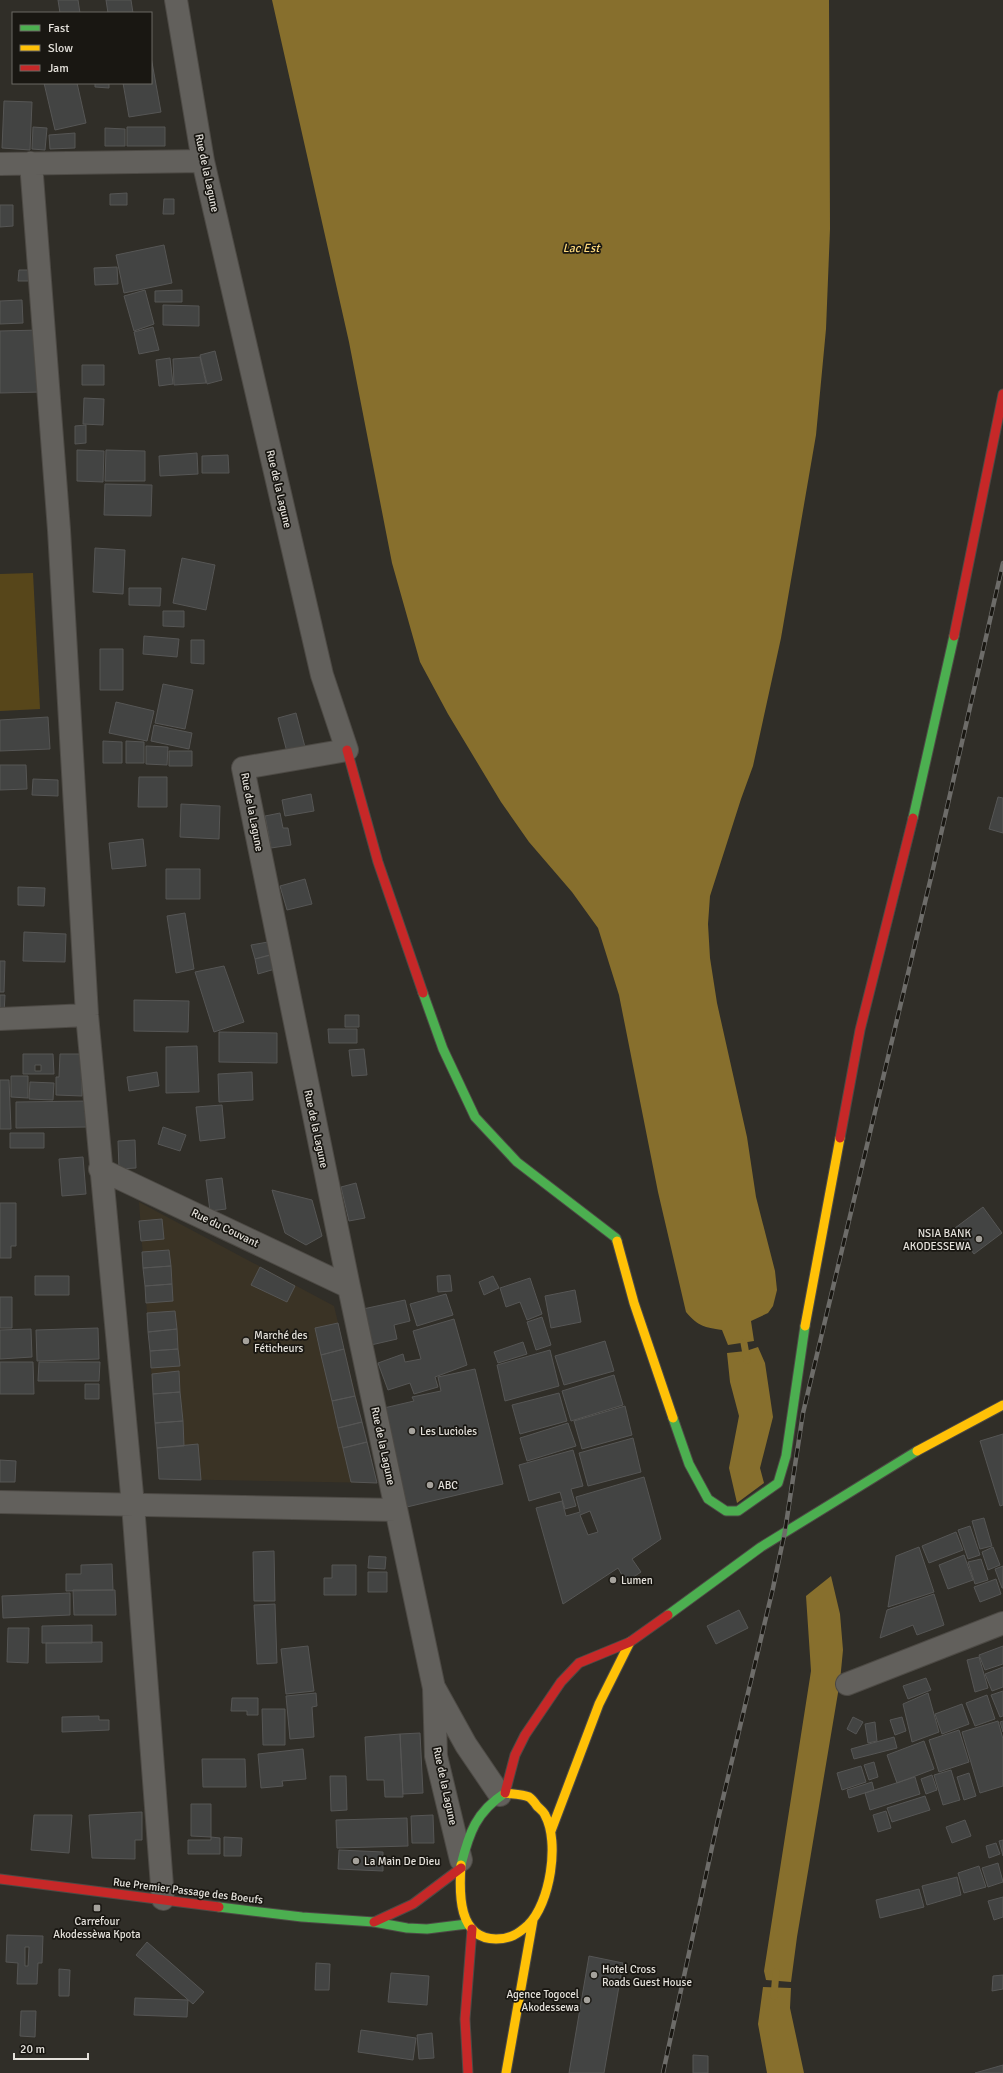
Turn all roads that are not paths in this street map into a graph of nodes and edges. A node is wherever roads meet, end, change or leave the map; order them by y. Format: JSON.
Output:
{"nodes":[{"id":1,"x":176,"y":0,"type":"edge"},
{"id":2,"x":204,"y":161,"type":"junction"},
{"id":3,"x":31,"y":163,"type":"junction"},
{"id":4,"x":0,"y":164,"type":"edge"},
{"id":5,"x":1003,"y":394,"type":"edge"},
{"id":6,"x":347,"y":750,"type":"junction"},
{"id":7,"x":87,"y":1015,"type":"junction"},
{"id":8,"x":0,"y":1019,"type":"edge"},
{"id":9,"x":100,"y":1169,"type":"junction"},
{"id":10,"x":349,"y":1288,"type":"junction"},
{"id":11,"x":1003,"y":1405,"type":"edge"},
{"id":12,"x":0,"y":1502,"type":"edge"},
{"id":13,"x":133,"y":1506,"type":"junction"},
{"id":14,"x":396,"y":1510,"type":"junction"},
{"id":15,"x":1003,"y":1623,"type":"edge"},
{"id":16,"x":630,"y":1642,"type":"junction"},
{"id":17,"x":847,"y":1684,"type":"dead end"},
{"id":18,"x":434,"y":1688,"type":"junction"},
{"id":19,"x":502,"y":1794,"type":"junction"},
{"id":20,"x":551,"y":1831,"type":"junction"},
{"id":21,"x":461,"y":1864,"type":"junction"},
{"id":22,"x":0,"y":1880,"type":"edge"},
{"id":23,"x":162,"y":1899,"type":"junction"},
{"id":24,"x":533,"y":1920,"type":"junction"},
{"id":25,"x":374,"y":1922,"type":"junction"},
{"id":26,"x":469,"y":1927,"type":"junction"},
{"id":27,"x":468,"y":2073,"type":"edge"},
{"id":28,"x":506,"y":2073,"type":"edge"}],
"edges":[{"from":1,"to":2,"type":"street","name":"Rue de la Lagune"},
{"from":2,"to":3,"type":"street"},
{"from":2,"to":6,"type":"street","name":"Rue de la Lagune"},
{"from":3,"to":4,"type":"street"},
{"from":3,"to":7,"type":"street"},
{"from":5,"to":6,"type":"main road"},
{"from":6,"to":10,"type":"street","name":"Rue de la Lagune"},
{"from":7,"to":8,"type":"street"},
{"from":7,"to":9,"type":"street"},
{"from":9,"to":10,"type":"street","name":"Rue du Couvant"},
{"from":9,"to":13,"type":"street"},
{"from":10,"to":14,"type":"street","name":"Rue de la Lagune"},
{"from":11,"to":16,"type":"main road"},
{"from":12,"to":13,"type":"street"},
{"from":13,"to":14,"type":"street"},
{"from":13,"to":23,"type":"street"},
{"from":14,"to":18,"type":"street","name":"Rue de la Lagune"},
{"from":15,"to":17,"type":"street"},
{"from":16,"to":19,"type":"main road"},
{"from":16,"to":20,"type":"main road"},
{"from":18,"to":19,"type":"street","name":"Rue de la Lagune"},
{"from":18,"to":21,"type":"street","name":"Rue de la Lagune"},
{"from":19,"to":20,"type":"main road"},
{"from":19,"to":21,"type":"main road"},
{"from":20,"to":24,"type":"main road"},
{"from":21,"to":25,"type":"main road"},
{"from":21,"to":26,"type":"main road"},
{"from":22,"to":23,"type":"main road","name":"Rue Premier Passage des Boeufs"},
{"from":23,"to":25,"type":"main road","name":"Rue Premier Passage des Boeufs"},
{"from":24,"to":26,"type":"main road"},
{"from":24,"to":28,"type":"main road"},
{"from":25,"to":26,"type":"main road","name":"Rue Premier Passage des Boeufs"},
{"from":26,"to":27,"type":"main road"}]}
